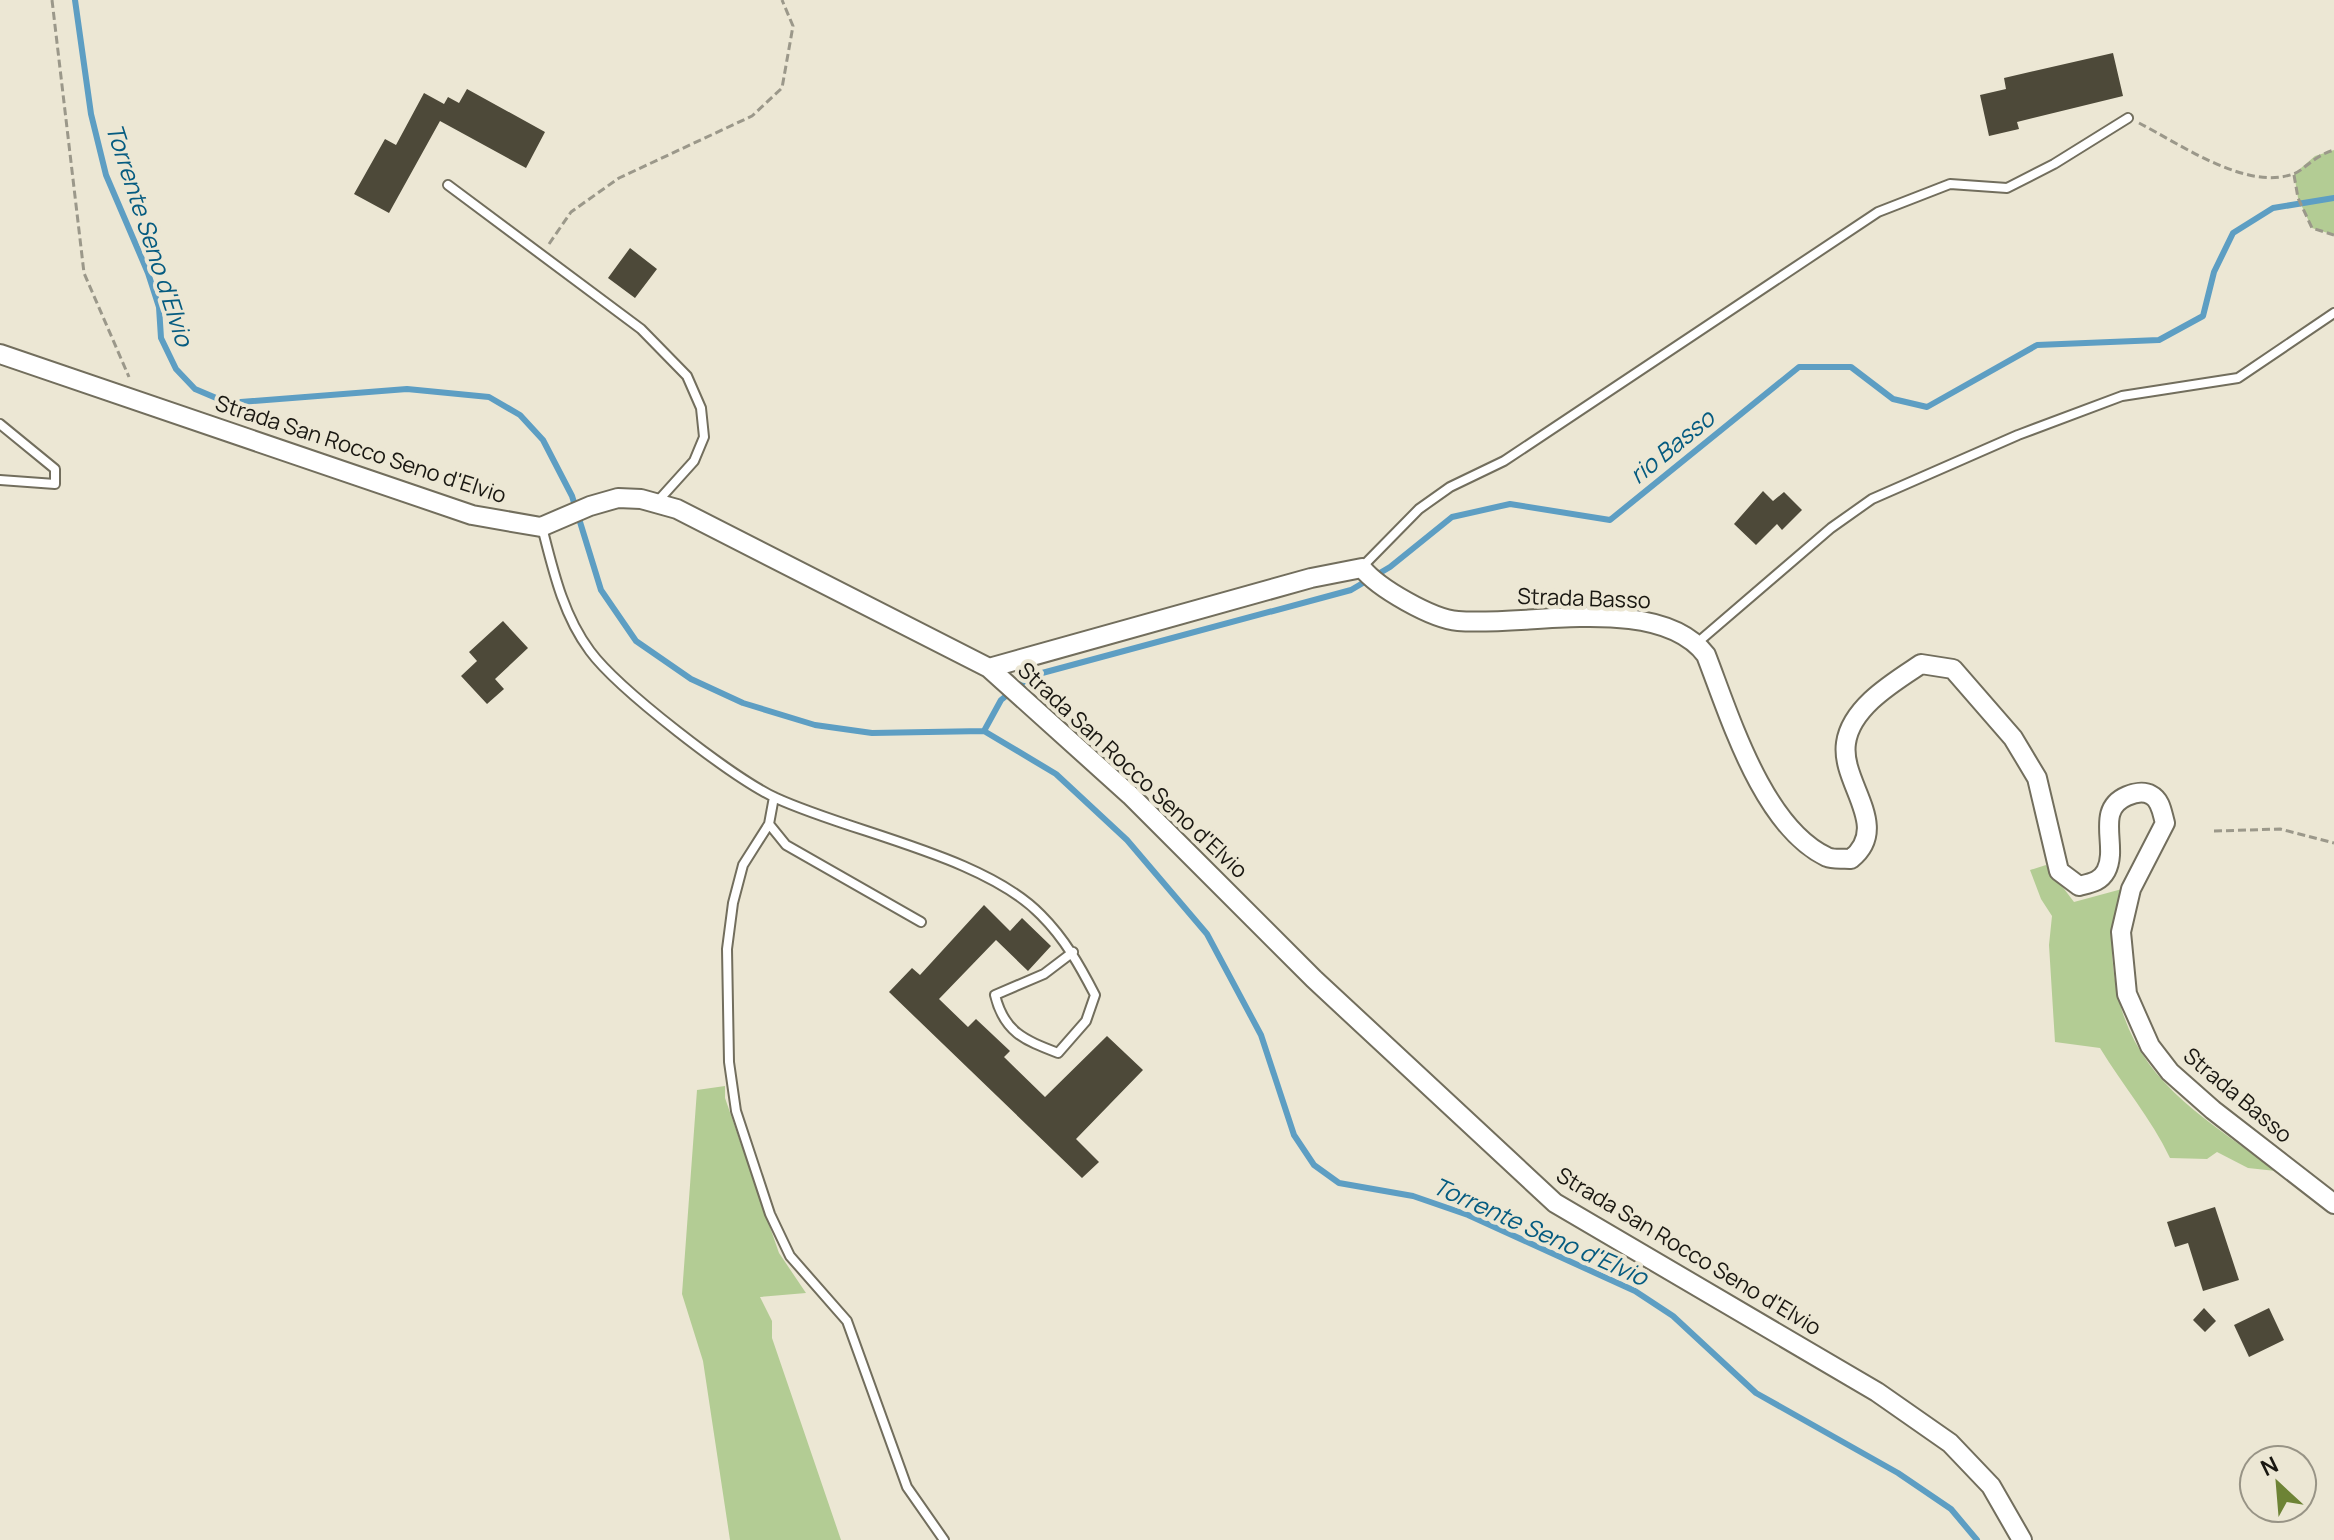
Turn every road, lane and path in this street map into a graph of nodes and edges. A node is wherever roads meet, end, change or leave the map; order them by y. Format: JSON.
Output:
{"nodes":[{"id":1,"x":52,"y":0,"type":"edge"},
{"id":2,"x":782,"y":0,"type":"edge"},
{"id":3,"x":2128,"y":118,"type":"joint"},
{"id":4,"x":2334,"y":150,"type":"edge"},
{"id":5,"x":2294,"y":174,"type":"junction"},
{"id":6,"x":448,"y":185,"type":"dead end"},
{"id":7,"x":2334,"y":235,"type":"edge"},
{"id":8,"x":540,"y":257,"type":"junction"},
{"id":9,"x":2334,"y":313,"type":"edge"},
{"id":10,"x":0,"y":354,"type":"edge"},
{"id":11,"x":139,"y":401,"type":"junction"},
{"id":12,"x":0,"y":424,"type":"edge"},
{"id":13,"x":0,"y":480,"type":"edge"},
{"id":14,"x":648,"y":501,"type":"junction"},
{"id":15,"x":548,"y":524,"type":"junction"},
{"id":16,"x":1364,"y":570,"type":"junction"},
{"id":17,"x":1697,"y":643,"type":"junction"},
{"id":18,"x":989,"y":668,"type":"junction"},
{"id":19,"x":774,"y":797,"type":"junction"},
{"id":20,"x":769,"y":824,"type":"junction"},
{"id":21,"x":2214,"y":831,"type":"dead end"},
{"id":22,"x":2334,"y":843,"type":"edge"},
{"id":23,"x":921,"y":922,"type":"dead end"},
{"id":24,"x":1073,"y":952,"type":"junction"},
{"id":25,"x":2334,"y":1204,"type":"edge"},
{"id":26,"x":944,"y":1540,"type":"edge"},
{"id":27,"x":2022,"y":1540,"type":"edge"}],
"edges":[{"from":1,"to":11,"type":"path"},
{"from":2,"to":8,"type":"path"},
{"from":3,"to":5,"type":"path"},
{"from":3,"to":16,"type":"lane"},
{"from":4,"to":5,"type":"path"},
{"from":5,"to":7,"type":"path"},
{"from":6,"to":8,"type":"lane"},
{"from":8,"to":14,"type":"lane"},
{"from":9,"to":17,"type":"lane"},
{"from":10,"to":11,"type":"street","name":"Strada San Rocco Seno d'Elvio"},
{"from":11,"to":15,"type":"street","name":"Strada San Rocco Seno d'Elvio"},
{"from":12,"to":13,"type":"lane"},
{"from":14,"to":15,"type":"street","name":"Strada San Rocco Seno d'Elvio"},
{"from":14,"to":18,"type":"street","name":"Strada San Rocco Seno d'Elvio"},
{"from":15,"to":19,"type":"lane"},
{"from":16,"to":17,"type":"street","name":"Strada Basso"},
{"from":16,"to":18,"type":"street"},
{"from":17,"to":25,"type":"street","name":"Strada Basso"},
{"from":18,"to":27,"type":"street","name":"Strada San Rocco Seno d'Elvio"},
{"from":19,"to":20,"type":"lane"},
{"from":19,"to":24,"type":"lane"},
{"from":20,"to":23,"type":"lane"},
{"from":20,"to":26,"type":"lane"},
{"from":21,"to":22,"type":"path"},
{"from":24,"to":24,"type":"lane"}]}
